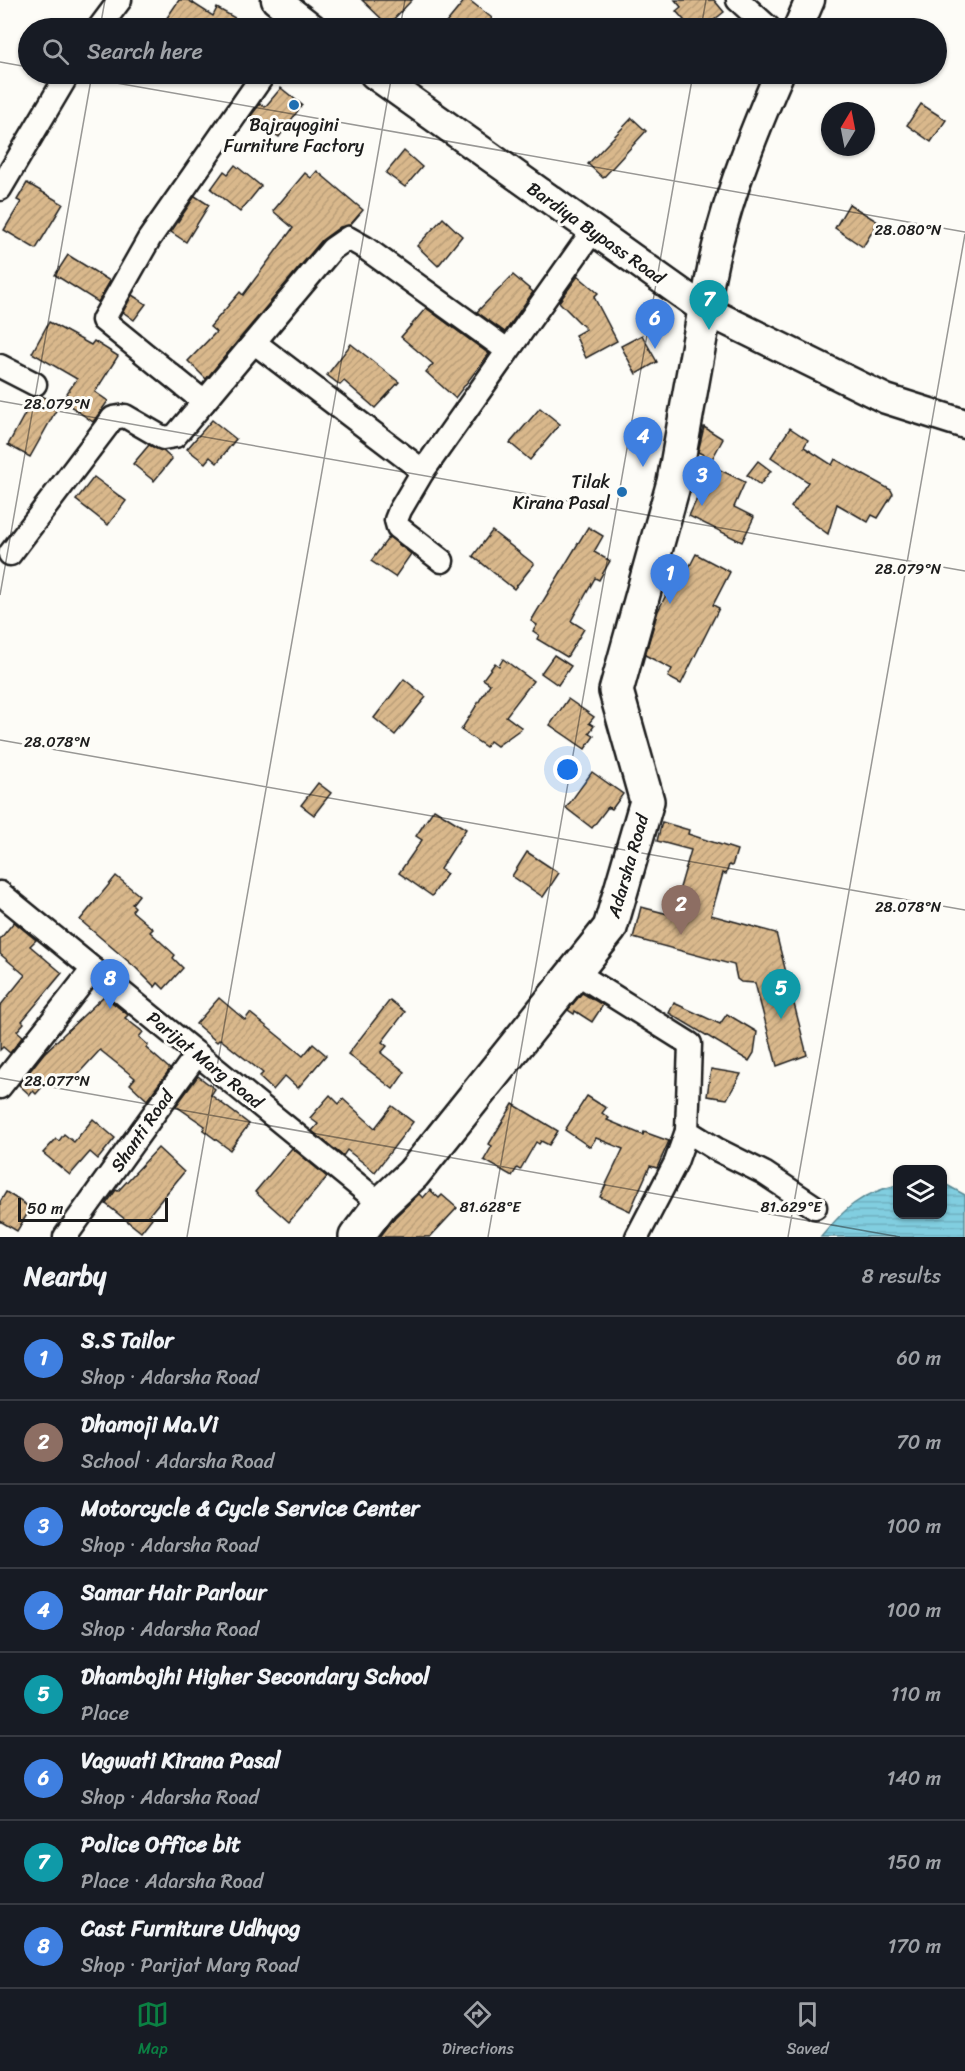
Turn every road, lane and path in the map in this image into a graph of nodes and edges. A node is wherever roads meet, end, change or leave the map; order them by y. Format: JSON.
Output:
{"nodes":[{"id":1,"x":120,"y":0,"type":"edge"},
{"id":2,"x":276,"y":0,"type":"edge"},
{"id":3,"x":738,"y":0,"type":"edge"},
{"id":4,"x":810,"y":0,"type":"edge"},
{"id":5,"x":106,"y":18,"type":"edge"},
{"id":6,"x":295,"y":18,"type":"edge"},
{"id":7,"x":758,"y":18,"type":"edge"},
{"id":8,"x":802,"y":18,"type":"edge"},
{"id":9,"x":62,"y":84,"type":"edge"},
{"id":10,"x":257,"y":84,"type":"edge"},
{"id":11,"x":388,"y":84,"type":"edge"},
{"id":12,"x":775,"y":84,"type":"edge"},
{"id":13,"x":0,"y":189,"type":"edge"},
{"id":14,"x":592,"y":232,"type":"junction"},
{"id":15,"x":705,"y":310,"type":"junction"},
{"id":16,"x":255,"y":343,"type":"junction"},
{"id":17,"x":507,"y":350,"type":"junction"},
{"id":18,"x":0,"y":366,"type":"edge"},
{"id":19,"x":35,"y":384,"type":"dead end"},
{"id":20,"x":204,"y":402,"type":"junction"},
{"id":21,"x":965,"y":424,"type":"edge"},
{"id":22,"x":423,"y":471,"type":"junction"},
{"id":23,"x":10,"y":554,"type":"dead end"},
{"id":24,"x":442,"y":561,"type":"dead end"},
{"id":25,"x":0,"y":893,"type":"edge"},
{"id":26,"x":93,"y":969,"type":"junction"},
{"id":27,"x":575,"y":972,"type":"junction"},
{"id":28,"x":197,"y":1054,"type":"junction"},
{"id":29,"x":0,"y":1087,"type":"edge"},
{"id":30,"x":687,"y":1131,"type":"junction"},
{"id":31,"x":381,"y":1204,"type":"junction"},
{"id":32,"x":815,"y":1207,"type":"dead end"},
{"id":33,"x":65,"y":1237,"type":"edge"},
{"id":34,"x":356,"y":1237,"type":"edge"},
{"id":35,"x":637,"y":1237,"type":"edge"}],
"edges":[{"from":1,"to":5,"type":"street"},
{"from":2,"to":6,"type":"street"},
{"from":3,"to":7,"type":"street"},
{"from":4,"to":8,"type":"street"},
{"from":9,"to":13,"type":"street"},
{"from":10,"to":20,"type":"street"},
{"from":11,"to":14,"type":"street","name":"Bardiya Bypass Road"},
{"from":12,"to":15,"type":"street"},
{"from":14,"to":15,"type":"street","name":"Bardiya Bypass Road"},
{"from":14,"to":17,"type":"street"},
{"from":15,"to":21,"type":"street","name":"Bardiya Bypass Road"},
{"from":15,"to":27,"type":"main road","name":"Adarsha Road"},
{"from":16,"to":17,"type":"street"},
{"from":16,"to":20,"type":"street"},
{"from":16,"to":22,"type":"street"},
{"from":17,"to":22,"type":"street"},
{"from":18,"to":19,"type":"street"},
{"from":20,"to":23,"type":"street"},
{"from":22,"to":24,"type":"street"},
{"from":25,"to":26,"type":"street","name":"Parijat Marg Road"},
{"from":26,"to":28,"type":"street","name":"Parijat Marg Road"},
{"from":26,"to":29,"type":"street"},
{"from":27,"to":30,"type":"street"},
{"from":27,"to":31,"type":"main road","name":"Adarsha Road"},
{"from":28,"to":31,"type":"street","name":"Parijat Marg Road"},
{"from":28,"to":33,"type":"street","name":"Shanti Road"},
{"from":30,"to":32,"type":"street"},
{"from":30,"to":35,"type":"street"},
{"from":31,"to":34,"type":"main road","name":"Adarsha Road"}]}
